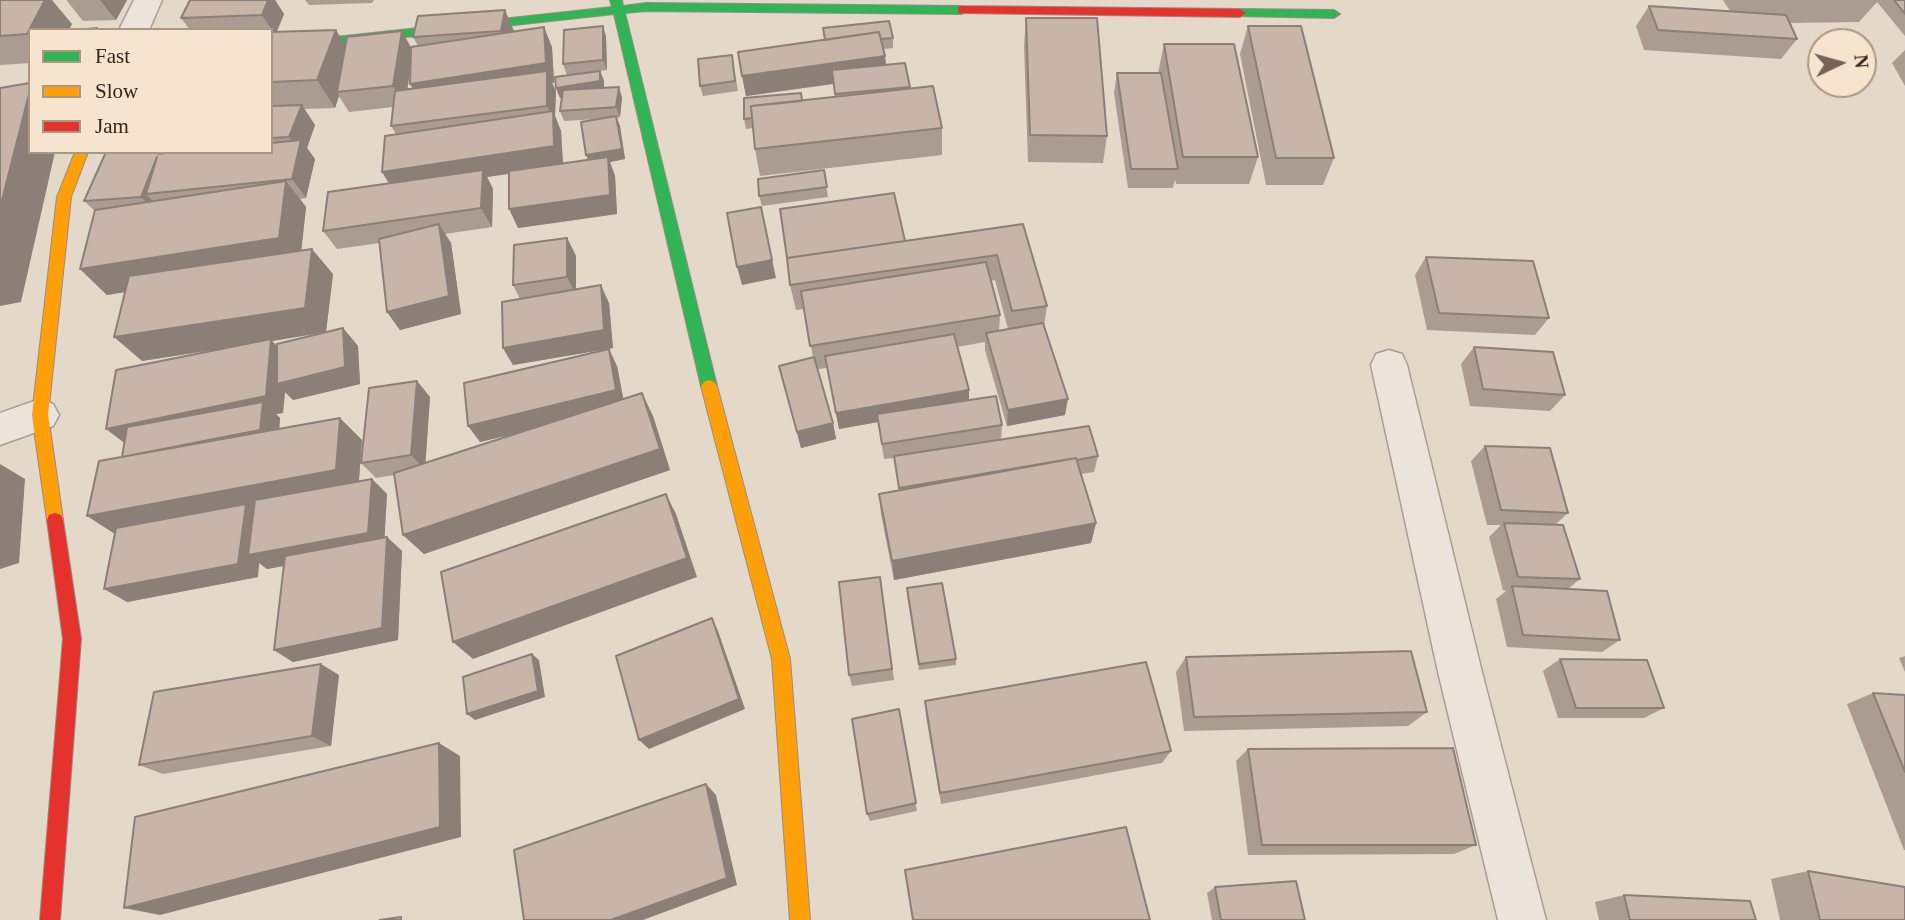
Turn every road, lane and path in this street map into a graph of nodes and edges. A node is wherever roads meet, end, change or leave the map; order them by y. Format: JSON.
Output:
{"nodes":[{"id":1,"x":148,"y":0,"type":"edge"},
{"id":2,"x":617,"y":5,"type":"edge"},
{"id":3,"x":1017,"y":5,"type":"edge"},
{"id":4,"x":1334,"y":14,"type":"dead end"},
{"id":5,"x":135,"y":28,"type":"edge"},
{"id":6,"x":273,"y":48,"type":"edge"},
{"id":7,"x":81,"y":154,"type":"edge"},
{"id":8,"x":1389,"y":365,"type":"dead end"},
{"id":9,"x":40,"y":415,"type":"junction"},
{"id":10,"x":0,"y":429,"type":"edge"},
{"id":11,"x":50,"y":920,"type":"edge"},
{"id":12,"x":800,"y":920,"type":"edge"},
{"id":13,"x":1522,"y":920,"type":"edge"}],
"edges":[{"from":1,"to":5,"type":"street"},
{"from":2,"to":3,"type":"street"},
{"from":2,"to":6,"type":"street"},
{"from":2,"to":12,"type":"street"},
{"from":3,"to":4,"type":"street"},
{"from":7,"to":9,"type":"street"},
{"from":8,"to":13,"type":"street"},
{"from":9,"to":10,"type":"street"},
{"from":9,"to":11,"type":"street"}]}
